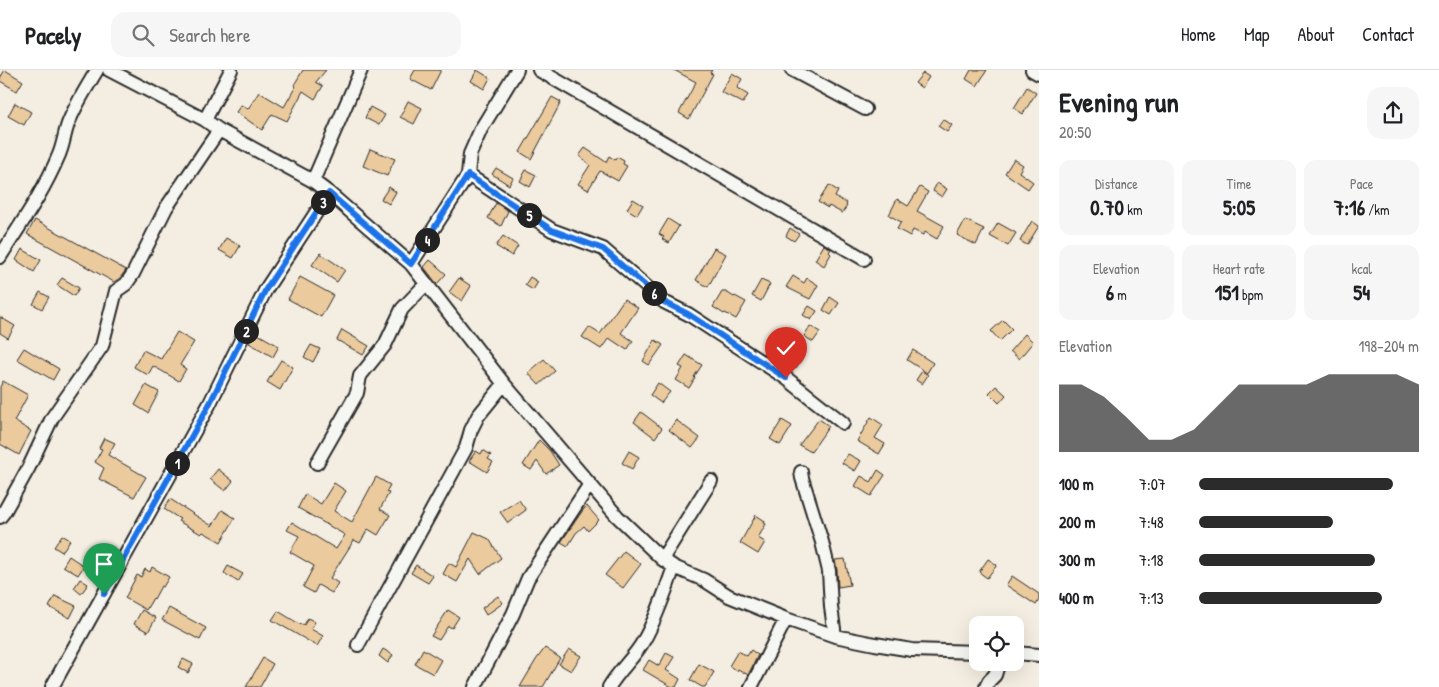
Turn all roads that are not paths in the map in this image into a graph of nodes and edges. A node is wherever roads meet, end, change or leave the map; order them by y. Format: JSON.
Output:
{"nodes":[{"id":1,"x":97,"y":70,"type":"edge"},
{"id":2,"x":109,"y":70,"type":"edge"},
{"id":3,"x":231,"y":70,"type":"edge"},
{"id":4,"x":361,"y":70,"type":"edge"},
{"id":5,"x":517,"y":70,"type":"edge"},
{"id":6,"x":539,"y":70,"type":"edge"},
{"id":7,"x":792,"y":70,"type":"edge"},
{"id":8,"x":1032,"y":70,"type":"edge"},
{"id":9,"x":1039,"y":74,"type":"edge"},
{"id":10,"x":865,"y":109,"type":"dead end"},
{"id":11,"x":205,"y":120,"type":"junction"},
{"id":12,"x":219,"y":130,"type":"junction"},
{"id":13,"x":468,"y":175,"type":"junction"},
{"id":14,"x":313,"y":181,"type":"junction"},
{"id":15,"x":329,"y":193,"type":"junction"},
{"id":16,"x":0,"y":258,"type":"edge"},
{"id":17,"x":864,"y":259,"type":"dead end"},
{"id":18,"x":411,"y":264,"type":"junction"},
{"id":19,"x":426,"y":284,"type":"junction"},
{"id":20,"x":504,"y":384,"type":"junction"},
{"id":21,"x":843,"y":423,"type":"dead end"},
{"id":22,"x":317,"y":463,"type":"dead end"},
{"id":23,"x":802,"y":472,"type":"dead end"},
{"id":24,"x":711,"y":481,"type":"dead end"},
{"id":25,"x":590,"y":484,"type":"junction"},
{"id":26,"x":0,"y":517,"type":"edge"},
{"id":27,"x":662,"y":559,"type":"junction"},
{"id":28,"x":674,"y":567,"type":"junction"},
{"id":29,"x":786,"y":619,"type":"junction"},
{"id":30,"x":835,"y":636,"type":"junction"},
{"id":31,"x":358,"y":645,"type":"dead end"},
{"id":32,"x":969,"y":652,"type":"edge"},
{"id":33,"x":1024,"y":654,"type":"edge"},
{"id":34,"x":1039,"y":655,"type":"edge"},
{"id":35,"x":996,"y":671,"type":"edge"},
{"id":36,"x":52,"y":687,"type":"edge"},
{"id":37,"x":475,"y":687,"type":"edge"},
{"id":38,"x":609,"y":687,"type":"edge"},
{"id":39,"x":751,"y":687,"type":"edge"},
{"id":40,"x":986,"y":687,"type":"edge"}],
"edges":[{"from":1,"to":16,"type":"street"},
{"from":2,"to":11,"type":"street"},
{"from":3,"to":11,"type":"street"},
{"from":4,"to":14,"type":"street"},
{"from":5,"to":13,"type":"street"},
{"from":6,"to":17,"type":"street"},
{"from":7,"to":10,"type":"street"},
{"from":8,"to":9,"type":"street"},
{"from":11,"to":12,"type":"street"},
{"from":12,"to":14,"type":"street"},
{"from":12,"to":26,"type":"street"},
{"from":13,"to":18,"type":"street"},
{"from":13,"to":21,"type":"street"},
{"from":14,"to":15,"type":"street"},
{"from":15,"to":18,"type":"street"},
{"from":15,"to":36,"type":"street"},
{"from":18,"to":19,"type":"street"},
{"from":19,"to":20,"type":"street"},
{"from":19,"to":22,"type":"street"},
{"from":20,"to":25,"type":"street"},
{"from":20,"to":31,"type":"street"},
{"from":23,"to":30,"type":"street"},
{"from":24,"to":27,"type":"street"},
{"from":25,"to":27,"type":"street"},
{"from":25,"to":37,"type":"street"},
{"from":27,"to":28,"type":"street"},
{"from":28,"to":29,"type":"street"},
{"from":28,"to":38,"type":"street"},
{"from":29,"to":30,"type":"street"},
{"from":29,"to":39,"type":"street"},
{"from":30,"to":32,"type":"street"},
{"from":33,"to":34,"type":"street"},
{"from":35,"to":40,"type":"street"}]}
